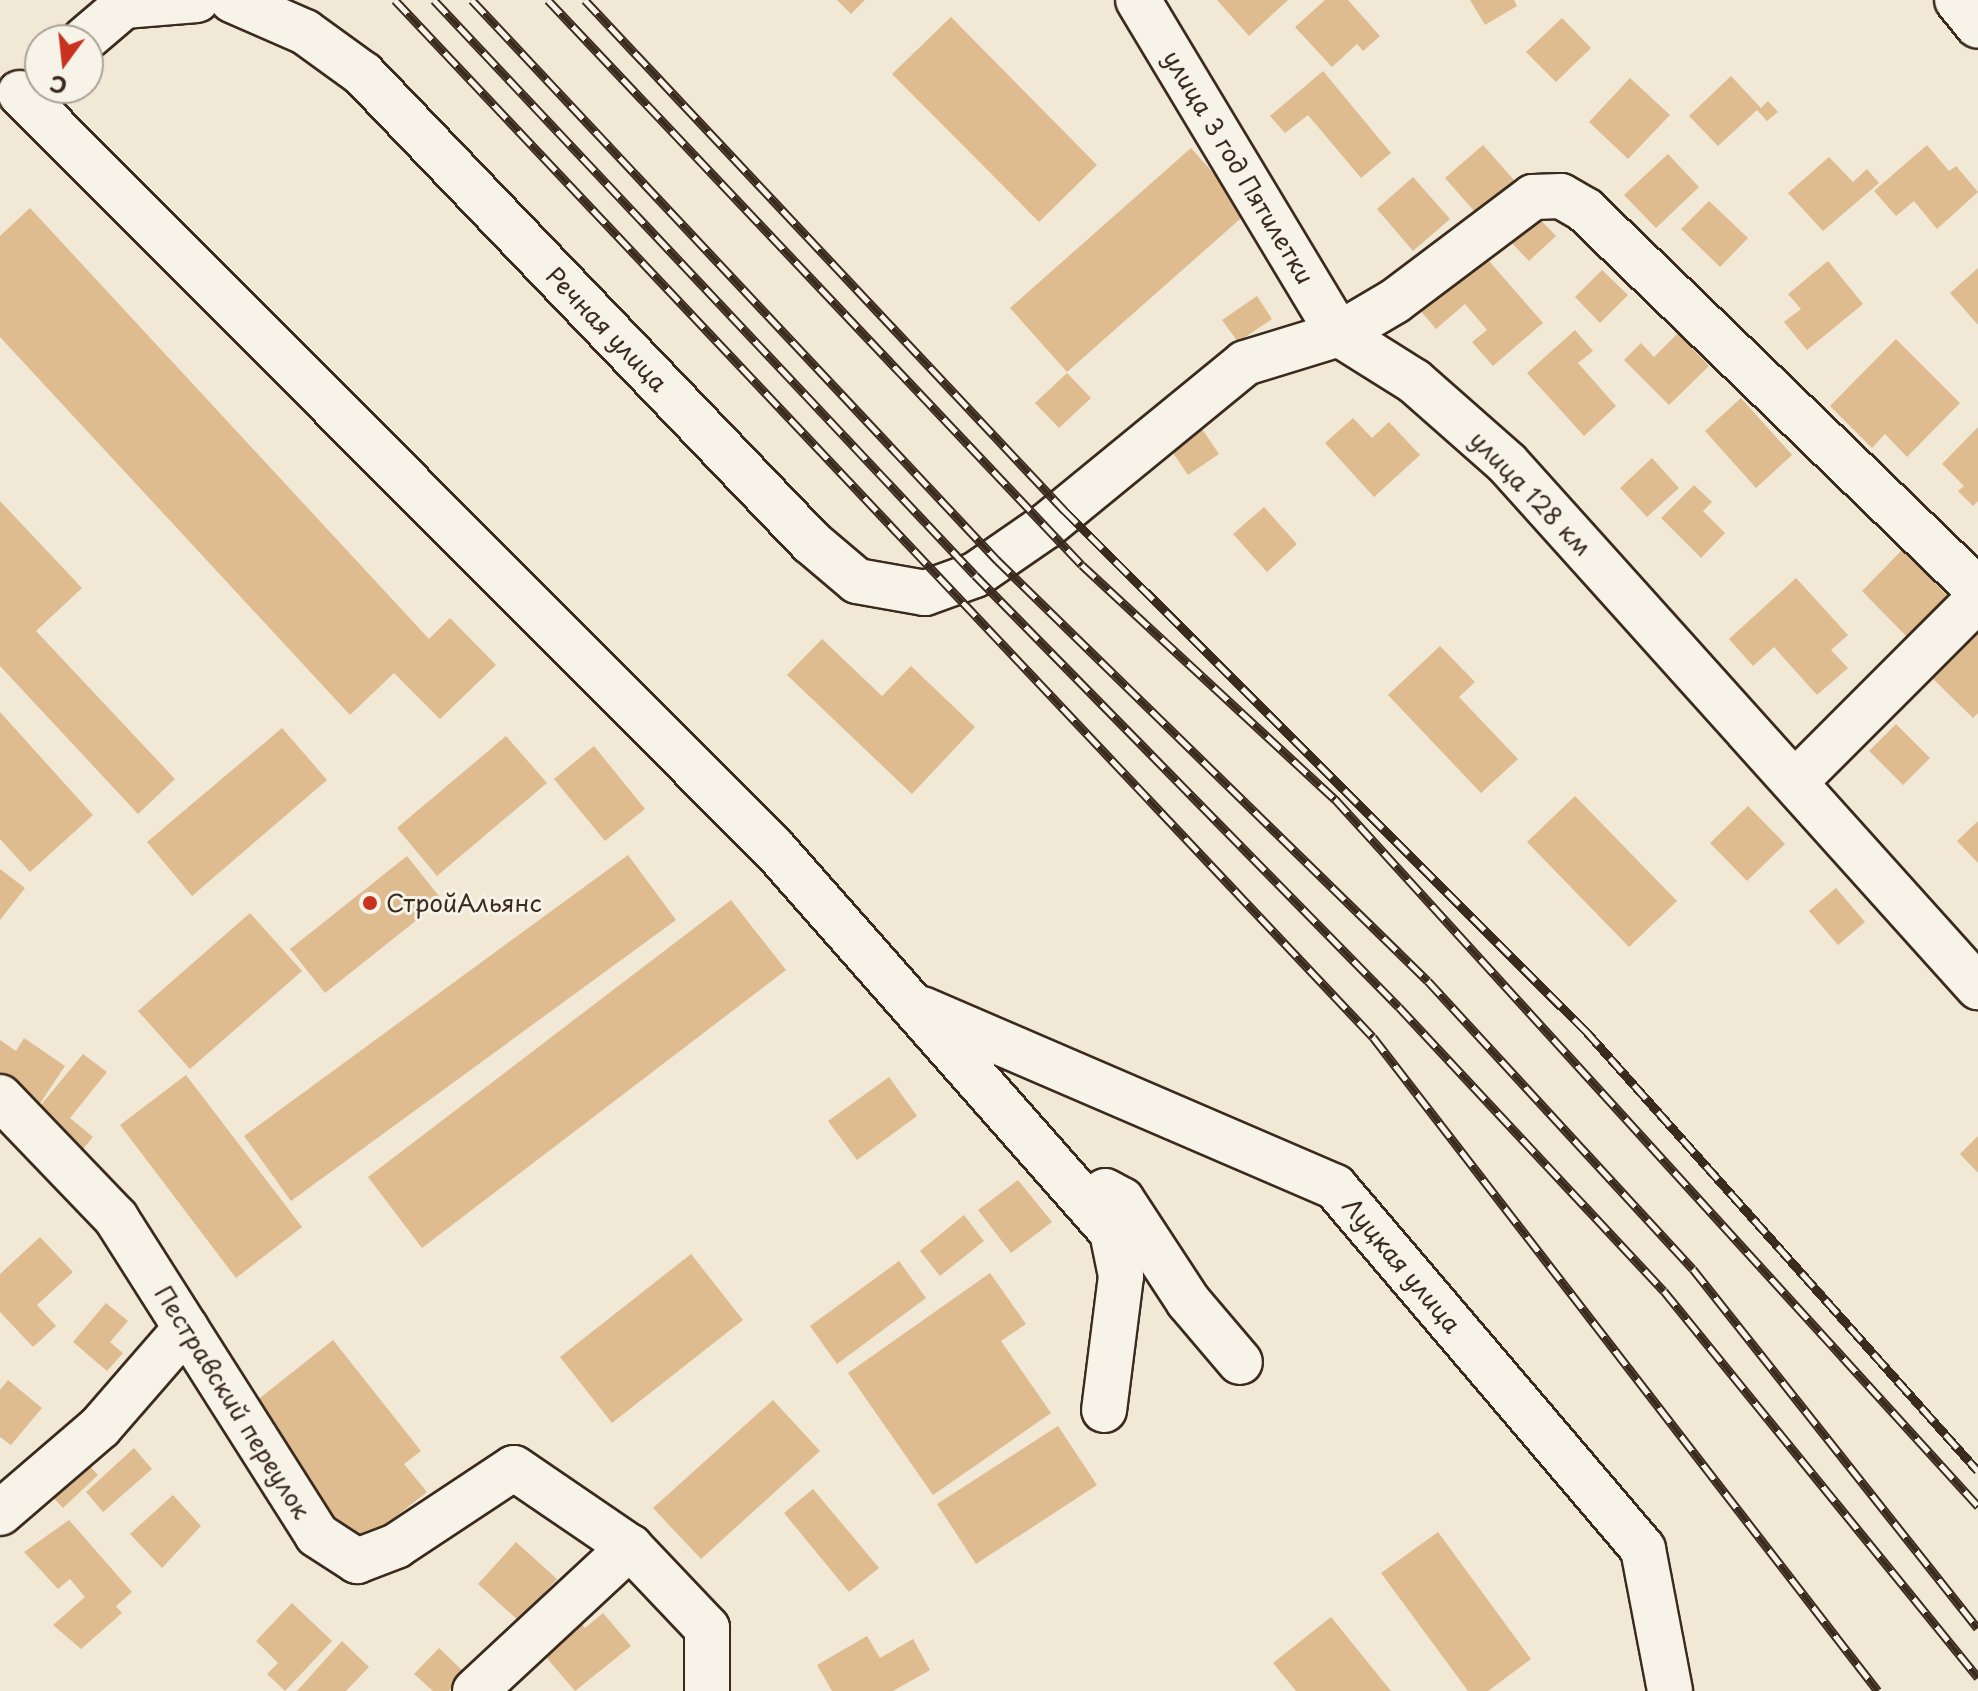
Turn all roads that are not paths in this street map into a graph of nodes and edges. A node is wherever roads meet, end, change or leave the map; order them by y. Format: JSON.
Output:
{"nodes":[{"id":1,"x":197,"y":0,"type":"edge"},
{"id":2,"x":232,"y":0,"type":"edge"},
{"id":3,"x":1138,"y":0,"type":"edge"},
{"id":4,"x":1957,"y":0,"type":"edge"},
{"id":5,"x":103,"y":24,"type":"edge"},
{"id":6,"x":1978,"y":26,"type":"edge"},
{"id":7,"x":20,"y":95,"type":"edge"},
{"id":8,"x":1339,"y":334,"type":"junction"},
{"id":9,"x":1978,"y":590,"type":"edge"},
{"id":10,"x":1978,"y":599,"type":"edge"},
{"id":11,"x":1796,"y":781,"type":"junction"},
{"id":12,"x":1978,"y":987,"type":"edge"},
{"id":13,"x":911,"y":1004,"type":"junction"},
{"id":14,"x":0,"y":1097,"type":"edge"},
{"id":15,"x":1047,"y":1159,"type":"junction"},
{"id":16,"x":186,"y":1328,"type":"junction"},
{"id":17,"x":1240,"y":1362,"type":"dead end"},
{"id":18,"x":1104,"y":1410,"type":"dead end"},
{"id":19,"x":0,"y":1513,"type":"edge"},
{"id":20,"x":630,"y":1547,"type":"junction"},
{"id":21,"x":475,"y":1691,"type":"edge"},
{"id":22,"x":707,"y":1691,"type":"edge"},
{"id":23,"x":1670,"y":1691,"type":"edge"}],
"edges":[{"from":1,"to":5,"type":"street"},
{"from":2,"to":8,"type":"street","name":"Речная улица"},
{"from":3,"to":8,"type":"street","name":"улица 3 год Пятилетки"},
{"from":4,"to":6,"type":"street"},
{"from":7,"to":13,"type":"street"},
{"from":8,"to":9,"type":"street"},
{"from":8,"to":11,"type":"street","name":"улица 128 км"},
{"from":10,"to":11,"type":"street"},
{"from":11,"to":12,"type":"street","name":"улица 128 км"},
{"from":13,"to":15,"type":"street"},
{"from":13,"to":23,"type":"street","name":"Луцкая улица"},
{"from":14,"to":16,"type":"street","name":"Пестравский переулок"},
{"from":15,"to":17,"type":"street"},
{"from":15,"to":18,"type":"street"},
{"from":16,"to":19,"type":"street"},
{"from":16,"to":20,"type":"street","name":"Пестравский переулок"},
{"from":20,"to":21,"type":"street"},
{"from":20,"to":22,"type":"street"}]}
